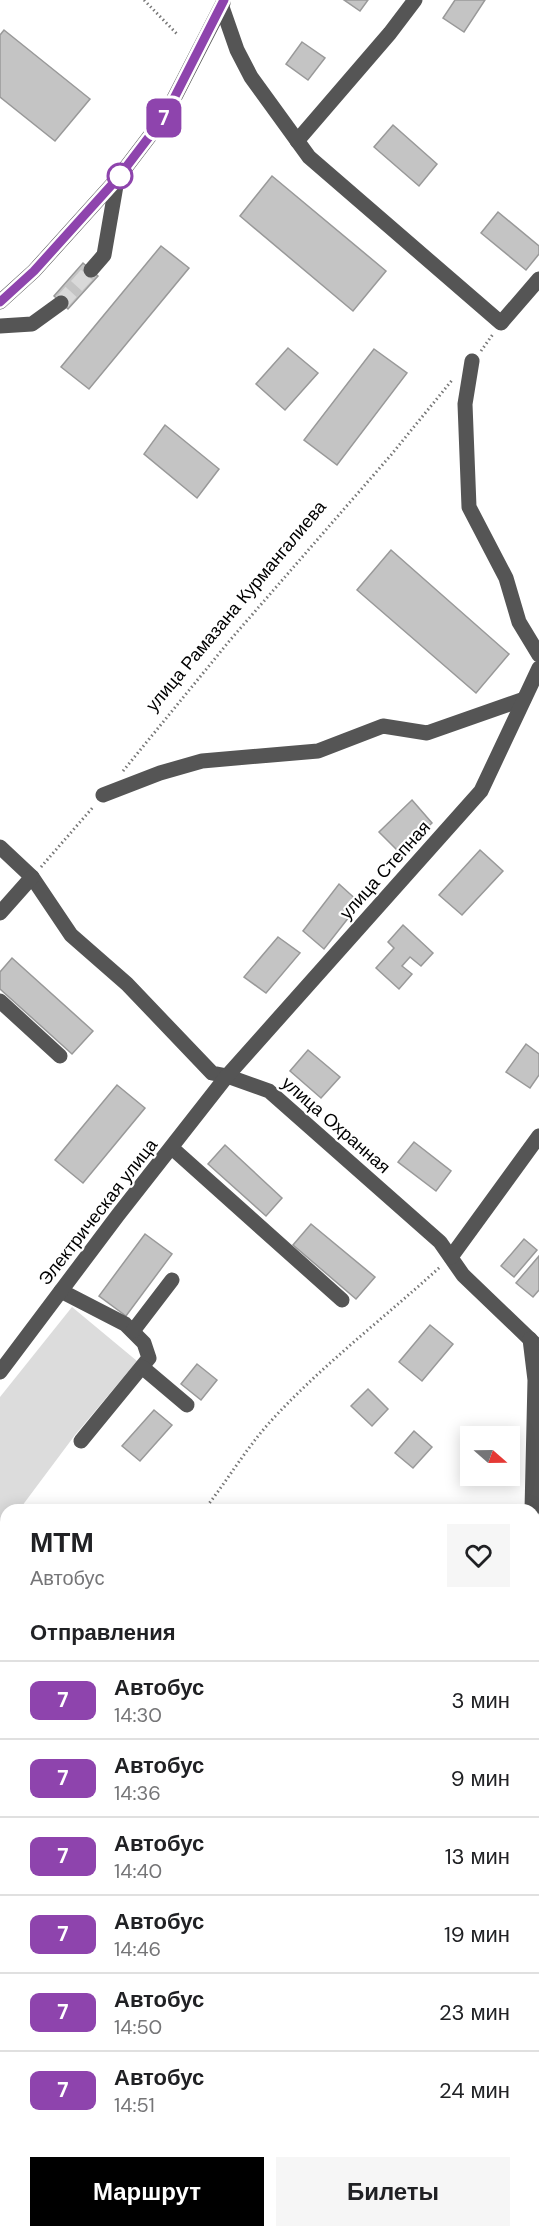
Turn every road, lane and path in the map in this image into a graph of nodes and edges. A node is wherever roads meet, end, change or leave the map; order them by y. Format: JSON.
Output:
{"nodes":[{"id":1,"x":144,"y":0,"type":"edge"},
{"id":2,"x":415,"y":0,"type":"edge"},
{"id":3,"x":223,"y":3,"type":"edge"},
{"id":4,"x":178,"y":35,"type":"dead end"},
{"id":5,"x":297,"y":141,"type":"junction"},
{"id":6,"x":117,"y":179,"type":"junction"},
{"id":7,"x":91,"y":270,"type":"tunnel mouth"},
{"id":8,"x":539,"y":279,"type":"edge"},
{"id":9,"x":0,"y":302,"type":"edge"},
{"id":10,"x":61,"y":303,"type":"tunnel mouth"},
{"id":11,"x":501,"y":323,"type":"junction"},
{"id":12,"x":0,"y":326,"type":"edge"},
{"id":13,"x":472,"y":361,"type":"junction"},
{"id":14,"x":539,"y":655,"type":"edge"},
{"id":15,"x":539,"y":668,"type":"edge"},
{"id":16,"x":524,"y":699,"type":"junction"},
{"id":17,"x":103,"y":795,"type":"junction"},
{"id":18,"x":0,"y":847,"type":"edge"},
{"id":19,"x":32,"y":877,"type":"junction"},
{"id":20,"x":0,"y":913,"type":"edge"},
{"id":21,"x":0,"y":1001,"type":"edge"},
{"id":22,"x":60,"y":1056,"type":"dead end"},
{"id":23,"x":227,"y":1076,"type":"junction"},
{"id":24,"x":539,"y":1136,"type":"edge"},
{"id":25,"x":172,"y":1148,"type":"junction"},
{"id":26,"x":533,"y":1156,"type":"edge"},
{"id":27,"x":452,"y":1257,"type":"junction"},
{"id":28,"x":172,"y":1280,"type":"dead end"},
{"id":29,"x":62,"y":1291,"type":"junction"},
{"id":30,"x":342,"y":1300,"type":"dead end"},
{"id":31,"x":133,"y":1331,"type":"junction"},
{"id":32,"x":534,"y":1343,"type":"edge"},
{"id":33,"x":142,"y":1367,"type":"junction"},
{"id":34,"x":0,"y":1372,"type":"edge"},
{"id":35,"x":187,"y":1405,"type":"dead end"},
{"id":36,"x":81,"y":1441,"type":"dead end"},
{"id":37,"x":208,"y":1504,"type":"edge"},
{"id":38,"x":532,"y":1504,"type":"edge"}],
"edges":[{"from":1,"to":4,"type":"path"},
{"from":2,"to":5,"type":"street"},
{"from":3,"to":5,"type":"street"},
{"from":3,"to":6,"type":"street"},
{"from":5,"to":11,"type":"street"},
{"from":6,"to":7,"type":"street"},
{"from":6,"to":9,"type":"street"},
{"from":8,"to":11,"type":"street"},
{"from":10,"to":12,"type":"street"},
{"from":11,"to":13,"type":"path","name":"улица Рамазана Курмангалиева"},
{"from":13,"to":14,"type":"street"},
{"from":13,"to":17,"type":"path","name":"улица Рамазана Курмангалиева"},
{"from":15,"to":16,"type":"street","name":"улица Степная"},
{"from":16,"to":17,"type":"street"},
{"from":16,"to":23,"type":"street","name":"улица Степная"},
{"from":17,"to":19,"type":"path","name":"улица Рамазана Курмангалиева"},
{"from":18,"to":19,"type":"street","name":"улица Охранная"},
{"from":19,"to":20,"type":"street"},
{"from":19,"to":23,"type":"street","name":"улица Охранная"},
{"from":21,"to":22,"type":"street"},
{"from":23,"to":25,"type":"street","name":"Электрическая улица"},
{"from":23,"to":27,"type":"street","name":"улица Охранная"},
{"from":24,"to":26,"type":"street"},
{"from":25,"to":29,"type":"street","name":"Электрическая улица"},
{"from":25,"to":30,"type":"street"},
{"from":26,"to":27,"type":"street"},
{"from":27,"to":32,"type":"street","name":"улица Охранная"},
{"from":27,"to":37,"type":"path"},
{"from":28,"to":31,"type":"street"},
{"from":29,"to":31,"type":"street"},
{"from":29,"to":34,"type":"street","name":"Электрическая улица"},
{"from":31,"to":33,"type":"street"},
{"from":32,"to":38,"type":"street"},
{"from":33,"to":35,"type":"street"},
{"from":33,"to":36,"type":"street"}]}
